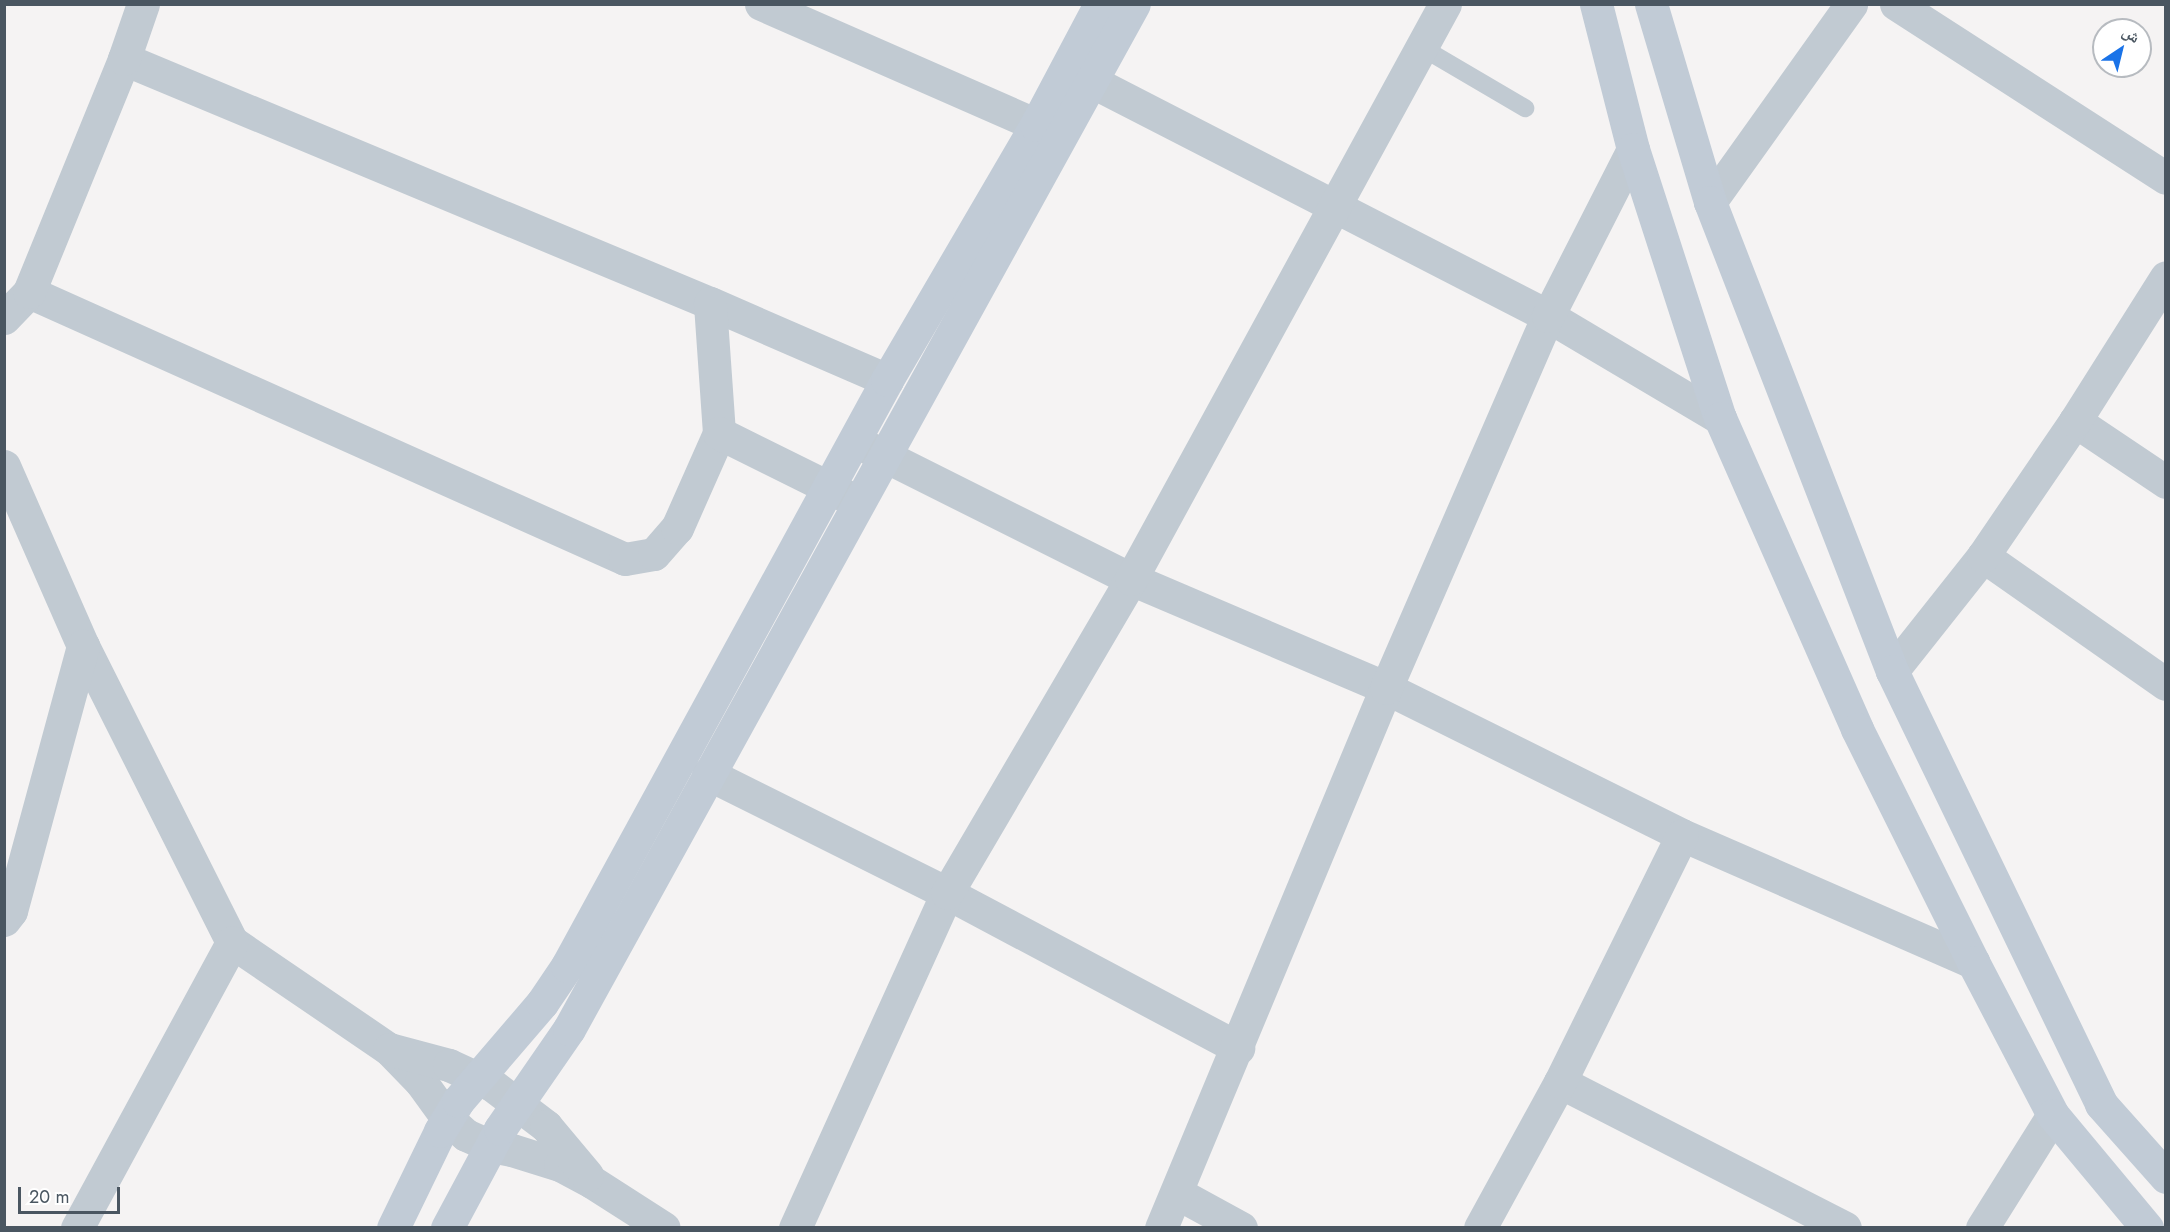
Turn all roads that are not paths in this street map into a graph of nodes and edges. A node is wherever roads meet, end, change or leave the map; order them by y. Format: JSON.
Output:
{"nodes":[{"id":1,"x":143,"y":4,"type":"edge"},
{"id":2,"x":760,"y":4,"type":"edge"},
{"id":3,"x":1100,"y":4,"type":"edge"},
{"id":4,"x":1134,"y":4,"type":"edge"},
{"id":5,"x":1445,"y":4,"type":"edge"},
{"id":6,"x":1596,"y":4,"type":"edge"},
{"id":7,"x":1651,"y":4,"type":"edge"},
{"id":8,"x":1851,"y":4,"type":"edge"},
{"id":9,"x":1896,"y":4,"type":"edge"},
{"id":10,"x":1421,"y":47,"type":"junction"},
{"id":11,"x":124,"y":60,"type":"junction"},
{"id":12,"x":1091,"y":81,"type":"junction"},
{"id":13,"x":1525,"y":108,"type":"dead end"},
{"id":14,"x":1036,"y":125,"type":"junction"},
{"id":15,"x":1633,"y":149,"type":"junction"},
{"id":16,"x":2166,"y":178,"type":"edge"},
{"id":17,"x":1710,"y":202,"type":"junction"},
{"id":18,"x":1335,"y":206,"type":"junction"},
{"id":19,"x":2166,"y":278,"type":"edge"},
{"id":20,"x":29,"y":292,"type":"junction"},
{"id":21,"x":710,"y":303,"type":"junction"},
{"id":22,"x":1548,"y":316,"type":"junction"},
{"id":23,"x":4,"y":318,"type":"edge"},
{"id":24,"x":887,"y":380,"type":"junction"},
{"id":25,"x":1720,"y":418,"type":"junction"},
{"id":26,"x":2075,"y":421,"type":"junction"},
{"id":27,"x":719,"y":433,"type":"junction"},
{"id":28,"x":854,"y":441,"type":"junction"},
{"id":29,"x":884,"y":455,"type":"junction"},
{"id":30,"x":4,"y":466,"type":"edge"},
{"id":31,"x":2166,"y":482,"type":"edge"},
{"id":32,"x":829,"y":487,"type":"junction"},
{"id":33,"x":858,"y":502,"type":"junction"},
{"id":34,"x":1983,"y":556,"type":"junction"},
{"id":35,"x":1131,"y":579,"type":"junction"},
{"id":36,"x":83,"y":646,"type":"junction"},
{"id":37,"x":1892,"y":671,"type":"junction"},
{"id":38,"x":2166,"y":684,"type":"edge"},
{"id":39,"x":1386,"y":688,"type":"junction"},
{"id":40,"x":708,"y":774,"type":"junction"},
{"id":41,"x":1682,"y":835,"type":"junction"},
{"id":42,"x":947,"y":893,"type":"junction"},
{"id":43,"x":4,"y":920,"type":"edge"},
{"id":44,"x":232,"y":942,"type":"junction"},
{"id":45,"x":1973,"y":962,"type":"junction"},
{"id":46,"x":1238,"y":1048,"type":"junction"},
{"id":47,"x":389,"y":1049,"type":"junction"},
{"id":48,"x":477,"y":1077,"type":"junction"},
{"id":49,"x":1560,"y":1082,"type":"junction"},
{"id":50,"x":518,"y":1103,"type":"junction"},
{"id":51,"x":2053,"y":1115,"type":"junction"},
{"id":52,"x":447,"y":1118,"type":"junction"},
{"id":53,"x":491,"y":1146,"type":"junction"},
{"id":54,"x":2166,"y":1177,"type":"edge"},
{"id":55,"x":592,"y":1182,"type":"junction"},
{"id":56,"x":1178,"y":1193,"type":"junction"},
{"id":57,"x":77,"y":1227,"type":"edge"},
{"id":58,"x":393,"y":1227,"type":"edge"},
{"id":59,"x":447,"y":1227,"type":"edge"},
{"id":60,"x":664,"y":1227,"type":"edge"},
{"id":61,"x":795,"y":1227,"type":"edge"},
{"id":62,"x":1161,"y":1227,"type":"edge"},
{"id":63,"x":1241,"y":1227,"type":"edge"},
{"id":64,"x":1480,"y":1227,"type":"edge"},
{"id":65,"x":1845,"y":1227,"type":"edge"},
{"id":66,"x":1983,"y":1227,"type":"edge"},
{"id":67,"x":2147,"y":1227,"type":"edge"}],
"edges":[{"from":1,"to":11,"type":"street"},
{"from":2,"to":14,"type":"street"},
{"from":3,"to":14,"type":"main road"},
{"from":4,"to":12,"type":"main road"},
{"from":5,"to":10,"type":"street"},
{"from":6,"to":15,"type":"main road"},
{"from":7,"to":17,"type":"main road"},
{"from":8,"to":17,"type":"street"},
{"from":9,"to":16,"type":"street"},
{"from":10,"to":13,"type":"lane"},
{"from":10,"to":18,"type":"street"},
{"from":11,"to":20,"type":"street"},
{"from":11,"to":21,"type":"street"},
{"from":12,"to":18,"type":"street"},
{"from":12,"to":29,"type":"main road"},
{"from":14,"to":24,"type":"main road"},
{"from":15,"to":22,"type":"street"},
{"from":15,"to":25,"type":"main road"},
{"from":17,"to":37,"type":"main road"},
{"from":18,"to":22,"type":"street"},
{"from":18,"to":35,"type":"street"},
{"from":19,"to":26,"type":"street"},
{"from":20,"to":23,"type":"street"},
{"from":20,"to":27,"type":"street"},
{"from":21,"to":24,"type":"street"},
{"from":21,"to":27,"type":"street"},
{"from":22,"to":25,"type":"street"},
{"from":22,"to":39,"type":"street"},
{"from":24,"to":28,"type":"main road"},
{"from":25,"to":45,"type":"main road"},
{"from":26,"to":31,"type":"street"},
{"from":26,"to":34,"type":"street"},
{"from":27,"to":32,"type":"street"},
{"from":28,"to":29,"type":"street"},
{"from":28,"to":32,"type":"main road"},
{"from":29,"to":33,"type":"main road"},
{"from":29,"to":35,"type":"street"},
{"from":30,"to":36,"type":"street"},
{"from":32,"to":33,"type":"street"},
{"from":32,"to":48,"type":"main road"},
{"from":33,"to":40,"type":"main road"},
{"from":34,"to":37,"type":"street"},
{"from":34,"to":38,"type":"street"},
{"from":35,"to":39,"type":"street"},
{"from":35,"to":42,"type":"street"},
{"from":36,"to":43,"type":"street"},
{"from":36,"to":44,"type":"street"},
{"from":37,"to":54,"type":"main road"},
{"from":39,"to":41,"type":"street"},
{"from":39,"to":46,"type":"street"},
{"from":40,"to":42,"type":"street"},
{"from":40,"to":50,"type":"main road"},
{"from":41,"to":45,"type":"street"},
{"from":41,"to":49,"type":"street"},
{"from":42,"to":46,"type":"street"},
{"from":42,"to":61,"type":"street"},
{"from":44,"to":47,"type":"street"},
{"from":44,"to":57,"type":"street"},
{"from":45,"to":51,"type":"main road"},
{"from":46,"to":56,"type":"street"},
{"from":47,"to":48,"type":"street"},
{"from":47,"to":52,"type":"street"},
{"from":48,"to":50,"type":"street"},
{"from":48,"to":52,"type":"main road"},
{"from":49,"to":64,"type":"street"},
{"from":49,"to":65,"type":"street"},
{"from":50,"to":53,"type":"main road"},
{"from":50,"to":55,"type":"street"},
{"from":51,"to":66,"type":"street"},
{"from":51,"to":67,"type":"main road"},
{"from":52,"to":53,"type":"street"},
{"from":52,"to":58,"type":"main road"},
{"from":53,"to":55,"type":"street"},
{"from":53,"to":59,"type":"main road"},
{"from":55,"to":60,"type":"street"},
{"from":56,"to":62,"type":"street"},
{"from":56,"to":63,"type":"street"}]}
